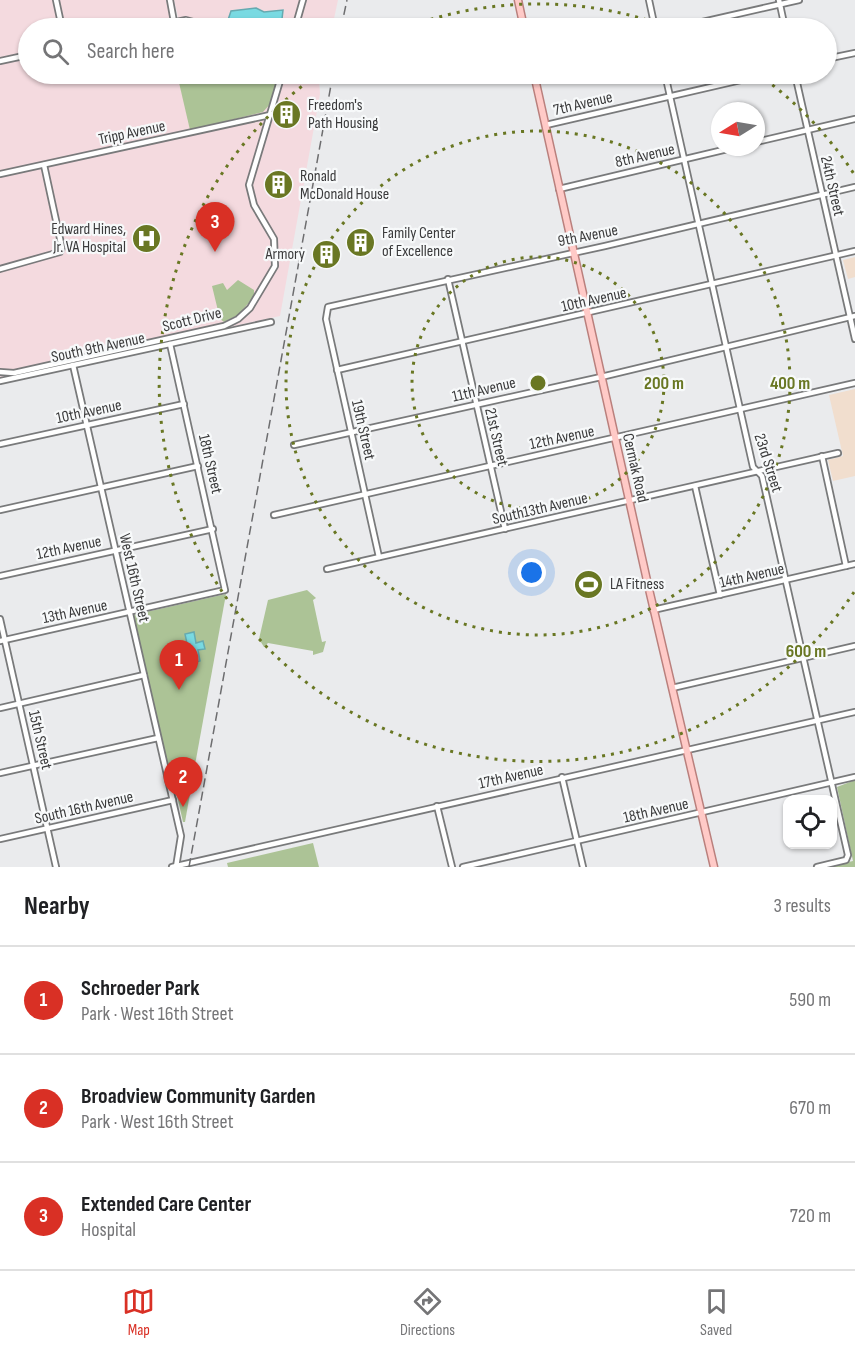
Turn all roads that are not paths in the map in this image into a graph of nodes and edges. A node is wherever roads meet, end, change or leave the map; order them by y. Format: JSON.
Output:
{"nodes":[{"id":1,"x":56,"y":0,"type":"edge"},
{"id":2,"x":170,"y":0,"type":"edge"},
{"id":3,"x":303,"y":0,"type":"edge"},
{"id":4,"x":518,"y":0,"type":"edge"},
{"id":5,"x":649,"y":0,"type":"edge"},
{"id":6,"x":799,"y":0,"type":"edge"},
{"id":7,"x":779,"y":2,"type":"edge"},
{"id":8,"x":60,"y":18,"type":"edge"},
{"id":9,"x":173,"y":18,"type":"edge"},
{"id":10,"x":298,"y":18,"type":"edge"},
{"id":11,"x":522,"y":18,"type":"edge"},
{"id":12,"x":653,"y":18,"type":"edge"},
{"id":13,"x":716,"y":18,"type":"edge"},
{"id":14,"x":783,"y":18,"type":"edge"},
{"id":15,"x":855,"y":53,"type":"edge"},
{"id":16,"x":837,"y":57,"type":"edge"},
{"id":17,"x":18,"y":58,"type":"edge"},
{"id":18,"x":0,"y":62,"type":"edge"},
{"id":19,"x":279,"y":84,"type":"edge"},
{"id":20,"x":536,"y":84,"type":"edge"},
{"id":21,"x":667,"y":84,"type":"edge"},
{"id":22,"x":723,"y":84,"type":"edge"},
{"id":23,"x":797,"y":84,"type":"edge"},
{"id":24,"x":670,"y":96,"type":"junction"},
{"id":25,"x":270,"y":115,"type":"junction"},
{"id":26,"x":855,"y":119,"type":"edge"},
{"id":27,"x":546,"y":125,"type":"junction"},
{"id":28,"x":807,"y":130,"type":"junction"},
{"id":29,"x":765,"y":140,"type":"edge"},
{"id":30,"x":711,"y":153,"type":"edge"},
{"id":31,"x":684,"y":159,"type":"junction"},
{"id":32,"x":44,"y":165,"type":"junction"},
{"id":33,"x":0,"y":174,"type":"edge"},
{"id":34,"x":855,"y":187,"type":"edge"},
{"id":35,"x":560,"y":189,"type":"junction"},
{"id":36,"x":822,"y":195,"type":"junction"},
{"id":37,"x":698,"y":224,"type":"junction"},
{"id":38,"x":855,"y":251,"type":"edge"},
{"id":39,"x":574,"y":252,"type":"junction"},
{"id":40,"x":836,"y":255,"type":"junction"},
{"id":41,"x":0,"y":268,"type":"edge"},
{"id":42,"x":448,"y":279,"type":"junction"},
{"id":43,"x":712,"y":285,"type":"junction"},
{"id":44,"x":327,"y":309,"type":"joint"},
{"id":45,"x":587,"y":314,"type":"junction"},
{"id":46,"x":852,"y":317,"type":"edge"},
{"id":47,"x":271,"y":322,"type":"dead end"},
{"id":48,"x":855,"y":339,"type":"edge"},
{"id":49,"x":462,"y":342,"type":"junction"},
{"id":50,"x":170,"y":344,"type":"junction"},
{"id":51,"x":725,"y":347,"type":"junction"},
{"id":52,"x":73,"y":365,"type":"junction"},
{"id":53,"x":337,"y":370,"type":"junction"},
{"id":54,"x":0,"y":372,"type":"edge"},
{"id":55,"x":601,"y":377,"type":"junction"},
{"id":56,"x":0,"y":381,"type":"edge"},
{"id":57,"x":855,"y":383,"type":"edge"},
{"id":58,"x":184,"y":404,"type":"junction"},
{"id":59,"x":477,"y":404,"type":"junction"},
{"id":60,"x":740,"y":410,"type":"junction"},
{"id":61,"x":86,"y":425,"type":"junction"},
{"id":62,"x":352,"y":432,"type":"junction"},
{"id":63,"x":615,"y":439,"type":"junction"},
{"id":64,"x":0,"y":444,"type":"edge"},
{"id":65,"x":294,"y":445,"type":"dead end"},
{"id":66,"x":838,"y":453,"type":"dead end"},
{"id":67,"x":822,"y":456,"type":"junction"},
{"id":68,"x":198,"y":466,"type":"junction"},
{"id":69,"x":491,"y":466,"type":"junction"},
{"id":70,"x":757,"y":471,"type":"junction"},
{"id":71,"x":696,"y":486,"type":"junction"},
{"id":72,"x":101,"y":488,"type":"junction"},
{"id":73,"x":365,"y":495,"type":"junction"},
{"id":74,"x":629,"y":501,"type":"junction"},
{"id":75,"x":0,"y":510,"type":"edge"},
{"id":76,"x":274,"y":515,"type":"dead end"},
{"id":77,"x":213,"y":529,"type":"junction"},
{"id":78,"x":505,"y":529,"type":"junction"},
{"id":79,"x":115,"y":550,"type":"junction"},
{"id":80,"x":380,"y":557,"type":"junction"},
{"id":81,"x":855,"y":564,"type":"edge"},
{"id":82,"x":846,"y":566,"type":"junction"},
{"id":83,"x":327,"y":569,"type":"dead end"},
{"id":84,"x":0,"y":576,"type":"edge"},
{"id":85,"x":786,"y":580,"type":"junction"},
{"id":86,"x":225,"y":590,"type":"joint"},
{"id":87,"x":720,"y":595,"type":"junction"},
{"id":88,"x":653,"y":610,"type":"junction"},
{"id":89,"x":129,"y":613,"type":"junction"},
{"id":90,"x":0,"y":619,"type":"edge"},
{"id":91,"x":2,"y":641,"type":"edge"},
{"id":92,"x":855,"y":646,"type":"edge"},
{"id":93,"x":803,"y":658,"type":"junction"},
{"id":94,"x":144,"y":675,"type":"junction"},
{"id":95,"x":672,"y":688,"type":"junction"},
{"id":96,"x":19,"y":703,"type":"junction"},
{"id":97,"x":0,"y":708,"type":"edge"},
{"id":98,"x":855,"y":712,"type":"edge"},
{"id":99,"x":818,"y":721,"type":"junction"},
{"id":100,"x":158,"y":738,"type":"junction"},
{"id":101,"x":686,"y":749,"type":"junction"},
{"id":102,"x":33,"y":766,"type":"junction"},
{"id":103,"x":0,"y":773,"type":"edge"},
{"id":104,"x":562,"y":777,"type":"junction"},
{"id":105,"x":855,"y":777,"type":"edge"},
{"id":106,"x":832,"y":783,"type":"junction"},
{"id":107,"x":173,"y":800,"type":"junction"},
{"id":108,"x":437,"y":806,"type":"junction"},
{"id":109,"x":701,"y":813,"type":"junction"},
{"id":110,"x":48,"y":828,"type":"junction"},
{"id":111,"x":0,"y":839,"type":"edge"},
{"id":112,"x":577,"y":841,"type":"junction"},
{"id":113,"x":56,"y":867,"type":"edge"},
{"id":114,"x":175,"y":867,"type":"edge"},
{"id":115,"x":452,"y":867,"type":"edge"},
{"id":116,"x":463,"y":867,"type":"edge"},
{"id":117,"x":583,"y":867,"type":"edge"},
{"id":118,"x":714,"y":867,"type":"edge"},
{"id":119,"x":817,"y":867,"type":"edge"}],
"edges":[{"from":1,"to":8,"type":"street"},
{"from":2,"to":9,"type":"street"},
{"from":3,"to":10,"type":"street"},
{"from":4,"to":11,"type":"main road"},
{"from":5,"to":12,"type":"street"},
{"from":6,"to":7,"type":"street"},
{"from":7,"to":13,"type":"street"},
{"from":7,"to":14,"type":"street"},
{"from":15,"to":16,"type":"street"},
{"from":17,"to":18,"type":"street"},
{"from":19,"to":25,"type":"street","name":"Scott Drive"},
{"from":20,"to":27,"type":"main road","name":"Cermak Road"},
{"from":21,"to":24,"type":"street","name":"23rd Street"},
{"from":22,"to":24,"type":"street","name":"7th Avenue"},
{"from":23,"to":28,"type":"street","name":"24th Street"},
{"from":24,"to":27,"type":"street","name":"7th Avenue"},
{"from":24,"to":31,"type":"street","name":"23rd Street"},
{"from":25,"to":32,"type":"street","name":"Tripp Avenue"},
{"from":25,"to":54,"type":"street","name":"Scott Drive"},
{"from":26,"to":28,"type":"street"},
{"from":27,"to":35,"type":"main road","name":"Cermak Road"},
{"from":28,"to":29,"type":"street"},
{"from":28,"to":36,"type":"street","name":"24th Street"},
{"from":30,"to":31,"type":"street","name":"8th Avenue"},
{"from":31,"to":35,"type":"street","name":"8th Avenue"},
{"from":31,"to":37,"type":"street","name":"23rd Street"},
{"from":32,"to":33,"type":"street","name":"Tripp Avenue"},
{"from":32,"to":41,"type":"street"},
{"from":34,"to":36,"type":"street","name":"9th Avenue"},
{"from":35,"to":39,"type":"main road","name":"Cermak Road"},
{"from":36,"to":37,"type":"street","name":"9th Avenue"},
{"from":36,"to":40,"type":"street","name":"24th Street"},
{"from":37,"to":39,"type":"street","name":"9th Avenue"},
{"from":37,"to":43,"type":"street","name":"23rd Street"},
{"from":38,"to":40,"type":"street","name":"10th Avenue"},
{"from":39,"to":42,"type":"street","name":"9th Avenue"},
{"from":39,"to":45,"type":"main road","name":"Cermak Road"},
{"from":40,"to":43,"type":"street","name":"10th Avenue"},
{"from":40,"to":46,"type":"street","name":"24th Street"},
{"from":42,"to":44,"type":"street","name":"9th Avenue"},
{"from":42,"to":49,"type":"street","name":"21st Street"},
{"from":43,"to":45,"type":"street","name":"10th Avenue"},
{"from":43,"to":51,"type":"street","name":"23rd Street"},
{"from":44,"to":53,"type":"street","name":"19th Street"},
{"from":45,"to":49,"type":"street","name":"10th Avenue"},
{"from":45,"to":55,"type":"main road","name":"Cermak Road"},
{"from":46,"to":48,"type":"street","name":"24th Street"},
{"from":46,"to":51,"type":"street","name":"11th Avenue"},
{"from":47,"to":50,"type":"street","name":"South 9th Avenue"},
{"from":49,"to":53,"type":"street","name":"10th Avenue"},
{"from":49,"to":59,"type":"street","name":"21st Street"},
{"from":50,"to":52,"type":"street","name":"South 9th Avenue"},
{"from":50,"to":58,"type":"street","name":"18th Street"},
{"from":51,"to":55,"type":"street","name":"11th Avenue"},
{"from":51,"to":60,"type":"street","name":"23rd Street"},
{"from":52,"to":56,"type":"street","name":"South 9th Avenue"},
{"from":52,"to":61,"type":"street","name":"West 16th Street"},
{"from":53,"to":62,"type":"street","name":"19th Street"},
{"from":55,"to":59,"type":"street","name":"11th Avenue"},
{"from":55,"to":63,"type":"main road","name":"Cermak Road"},
{"from":57,"to":60,"type":"street","name":"12th Avenue"},
{"from":58,"to":61,"type":"street","name":"10th Avenue"},
{"from":58,"to":68,"type":"street","name":"18th Street"},
{"from":59,"to":62,"type":"street","name":"11th Avenue"},
{"from":59,"to":69,"type":"street","name":"21st Street"},
{"from":60,"to":63,"type":"street","name":"12th Avenue"},
{"from":60,"to":70,"type":"street","name":"23rd Street"},
{"from":61,"to":64,"type":"street","name":"10th Avenue"},
{"from":61,"to":72,"type":"street","name":"West 16th Street"},
{"from":62,"to":65,"type":"street","name":"11th Avenue"},
{"from":62,"to":73,"type":"street","name":"19th Street"},
{"from":63,"to":69,"type":"street","name":"12th Avenue"},
{"from":63,"to":74,"type":"main road","name":"Cermak Road"},
{"from":66,"to":67,"type":"street"},
{"from":67,"to":70,"type":"street"},
{"from":67,"to":82,"type":"street"},
{"from":68,"to":72,"type":"street"},
{"from":68,"to":77,"type":"street","name":"18th Street"},
{"from":69,"to":73,"type":"street","name":"12th Avenue"},
{"from":69,"to":78,"type":"street","name":"21st Street"},
{"from":70,"to":71,"type":"street","name":"South13th Avenue"},
{"from":70,"to":85,"type":"street","name":"23rd Street"},
{"from":71,"to":74,"type":"street","name":"South13th Avenue"},
{"from":71,"to":87,"type":"street"},
{"from":72,"to":75,"type":"street"},
{"from":72,"to":79,"type":"street","name":"West 16th Street"},
{"from":73,"to":76,"type":"street","name":"12th Avenue"},
{"from":73,"to":80,"type":"street","name":"19th Street"},
{"from":74,"to":78,"type":"street","name":"South13th Avenue"},
{"from":74,"to":88,"type":"main road","name":"Cermak Road"},
{"from":77,"to":79,"type":"street","name":"12th Avenue"},
{"from":77,"to":86,"type":"street","name":"18th Street"},
{"from":78,"to":80,"type":"street","name":"South13th Avenue"},
{"from":79,"to":84,"type":"street","name":"12th Avenue"},
{"from":79,"to":89,"type":"street","name":"West 16th Street"},
{"from":80,"to":83,"type":"street","name":"South13th Avenue"},
{"from":81,"to":82,"type":"street","name":"14th Avenue"},
{"from":82,"to":85,"type":"street","name":"14th Avenue"},
{"from":85,"to":87,"type":"street","name":"14th Avenue"},
{"from":85,"to":93,"type":"street","name":"23rd Street"},
{"from":86,"to":89,"type":"street","name":"13th Avenue"},
{"from":87,"to":88,"type":"street","name":"14th Avenue"},
{"from":88,"to":95,"type":"main road","name":"Cermak Road"},
{"from":89,"to":91,"type":"street","name":"13th Avenue"},
{"from":89,"to":94,"type":"street","name":"West 16th Street"},
{"from":90,"to":91,"type":"street","name":"15th Street"},
{"from":91,"to":96,"type":"street","name":"15th Street"},
{"from":92,"to":93,"type":"street"},
{"from":93,"to":95,"type":"street"},
{"from":93,"to":99,"type":"street","name":"23rd Street"},
{"from":94,"to":96,"type":"street"},
{"from":94,"to":100,"type":"street","name":"West 16th Street"},
{"from":95,"to":101,"type":"main road","name":"Cermak Road"},
{"from":96,"to":97,"type":"street"},
{"from":96,"to":102,"type":"street","name":"15th Street"},
{"from":98,"to":99,"type":"street","name":"17th Avenue"},
{"from":99,"to":101,"type":"street","name":"17th Avenue"},
{"from":99,"to":106,"type":"street","name":"23rd Street"},
{"from":100,"to":102,"type":"street"},
{"from":100,"to":107,"type":"street","name":"West 16th Street"},
{"from":101,"to":104,"type":"street","name":"17th Avenue"},
{"from":101,"to":109,"type":"main road","name":"Cermak Road"},
{"from":102,"to":103,"type":"street"},
{"from":102,"to":110,"type":"street","name":"15th Street"},
{"from":104,"to":108,"type":"street","name":"17th Avenue"},
{"from":104,"to":112,"type":"street"},
{"from":105,"to":106,"type":"street","name":"18th Avenue"},
{"from":106,"to":109,"type":"street","name":"18th Avenue"},
{"from":106,"to":119,"type":"street","name":"23rd Street"},
{"from":107,"to":110,"type":"street","name":"South 16th Avenue"},
{"from":107,"to":114,"type":"street","name":"West 16th Street"},
{"from":108,"to":114,"type":"street","name":"17th Avenue"},
{"from":108,"to":115,"type":"street"},
{"from":109,"to":112,"type":"street","name":"18th Avenue"},
{"from":109,"to":118,"type":"main road","name":"Cermak Road"},
{"from":110,"to":111,"type":"street","name":"South 16th Avenue"},
{"from":110,"to":113,"type":"street","name":"15th Street"},
{"from":112,"to":116,"type":"street","name":"18th Avenue"},
{"from":112,"to":117,"type":"street"}]}
